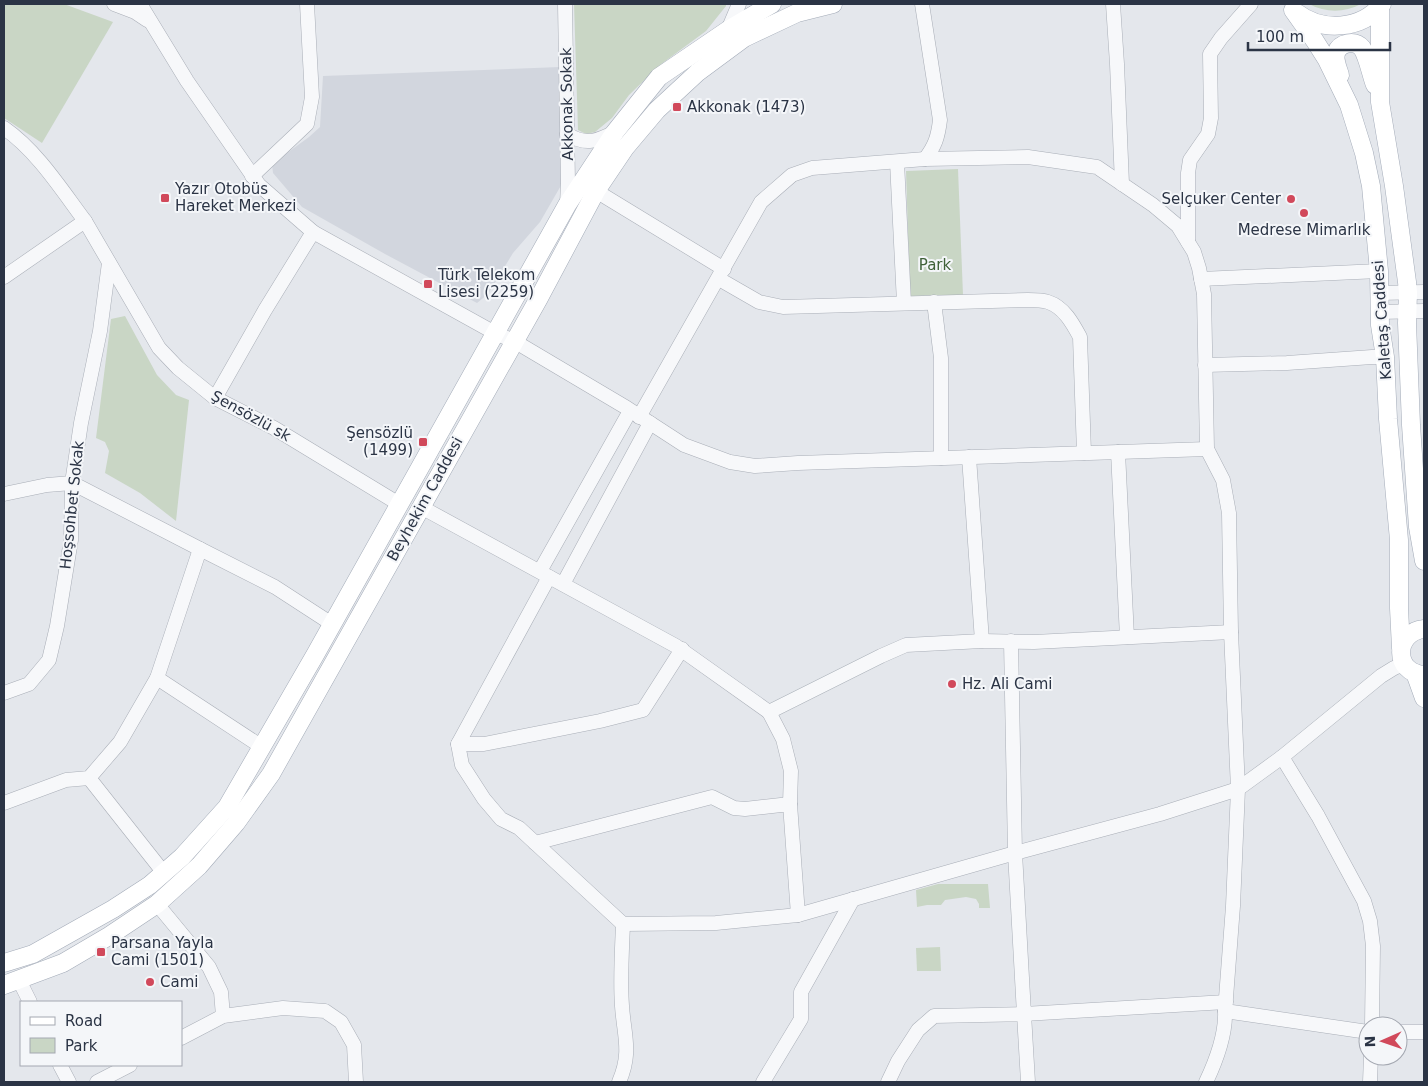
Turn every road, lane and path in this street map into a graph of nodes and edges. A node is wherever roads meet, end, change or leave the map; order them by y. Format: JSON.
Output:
{"nodes":[{"id":1,"x":114,"y":4,"type":"edge"},
{"id":2,"x":140,"y":4,"type":"edge"},
{"id":3,"x":307,"y":4,"type":"edge"},
{"id":4,"x":564,"y":4,"type":"edge"},
{"id":5,"x":739,"y":4,"type":"edge"},
{"id":6,"x":773,"y":4,"type":"edge"},
{"id":7,"x":833,"y":4,"type":"edge"},
{"id":8,"x":922,"y":4,"type":"edge"},
{"id":9,"x":1113,"y":4,"type":"edge"},
{"id":10,"x":1251,"y":4,"type":"edge"},
{"id":11,"x":1381,"y":5,"type":"edge"},
{"id":12,"x":1290,"y":7,"type":"edge"},
{"id":13,"x":781,"y":20,"type":"junction"},
{"id":14,"x":152,"y":23,"type":"junction"},
{"id":15,"x":728,"y":30,"type":"junction"},
{"id":16,"x":1380,"y":102,"type":"junction"},
{"id":17,"x":1348,"y":105,"type":"junction"},
{"id":18,"x":4,"y":128,"type":"edge"},
{"id":19,"x":615,"y":132,"type":"junction"},
{"id":20,"x":567,"y":134,"type":"junction"},
{"id":21,"x":925,"y":159,"type":"junction"},
{"id":22,"x":897,"y":162,"type":"junction"},
{"id":23,"x":252,"y":176,"type":"junction"},
{"id":24,"x":1122,"y":184,"type":"junction"},
{"id":25,"x":596,"y":192,"type":"junction"},
{"id":26,"x":567,"y":205,"type":"junction"},
{"id":27,"x":85,"y":221,"type":"junction"},
{"id":28,"x":313,"y":232,"type":"junction"},
{"id":29,"x":1188,"y":243,"type":"junction"},
{"id":30,"x":109,"y":263,"type":"junction"},
{"id":31,"x":1379,"y":270,"type":"junction"},
{"id":32,"x":722,"y":274,"type":"junction"},
{"id":33,"x":4,"y":277,"type":"edge"},
{"id":34,"x":1201,"y":279,"type":"junction"},
{"id":35,"x":1379,"y":292,"type":"junction"},
{"id":36,"x":1416,"y":292,"type":"edge"},
{"id":37,"x":934,"y":302,"type":"junction"},
{"id":38,"x":904,"y":303,"type":"junction"},
{"id":39,"x":1416,"y":311,"type":"edge"},
{"id":40,"x":1380,"y":312,"type":"junction"},
{"id":41,"x":495,"y":333,"type":"junction"},
{"id":42,"x":514,"y":342,"type":"junction"},
{"id":43,"x":1385,"y":357,"type":"junction"},
{"id":44,"x":1205,"y":364,"type":"junction"},
{"id":45,"x":215,"y":398,"type":"junction"},
{"id":46,"x":640,"y":417,"type":"junction"},
{"id":47,"x":1207,"y":449,"type":"junction"},
{"id":48,"x":1118,"y":452,"type":"junction"},
{"id":49,"x":1084,"y":454,"type":"junction"},
{"id":50,"x":941,"y":458,"type":"junction"},
{"id":51,"x":970,"y":458,"type":"junction"},
{"id":52,"x":72,"y":483,"type":"junction"},
{"id":53,"x":4,"y":494,"type":"edge"},
{"id":54,"x":399,"y":504,"type":"junction"},
{"id":55,"x":421,"y":507,"type":"junction"},
{"id":56,"x":200,"y":549,"type":"junction"},
{"id":57,"x":1424,"y":561,"type":"edge"},
{"id":58,"x":545,"y":574,"type":"junction"},
{"id":59,"x":563,"y":584,"type":"junction"},
{"id":60,"x":332,"y":624,"type":"junction"},
{"id":61,"x":1424,"y":629,"type":"edge"},
{"id":62,"x":1231,"y":632,"type":"junction"},
{"id":63,"x":1127,"y":637,"type":"junction"},
{"id":64,"x":982,"y":641,"type":"junction"},
{"id":65,"x":1011,"y":642,"type":"junction"},
{"id":66,"x":682,"y":649,"type":"junction"},
{"id":67,"x":1411,"y":665,"type":"edge"},
{"id":68,"x":157,"y":678,"type":"junction"},
{"id":69,"x":4,"y":693,"type":"edge"},
{"id":70,"x":1424,"y":698,"type":"edge"},
{"id":71,"x":769,"y":712,"type":"junction"},
{"id":72,"x":458,"y":744,"type":"junction"},
{"id":73,"x":262,"y":747,"type":"junction"},
{"id":74,"x":1282,"y":757,"type":"junction"},
{"id":75,"x":89,"y":778,"type":"junction"},
{"id":76,"x":1238,"y":789,"type":"junction"},
{"id":77,"x":4,"y":803,"type":"edge"},
{"id":78,"x":790,"y":804,"type":"junction"},
{"id":79,"x":535,"y":843,"type":"junction"},
{"id":80,"x":1015,"y":853,"type":"junction"},
{"id":81,"x":164,"y":873,"type":"junction"},
{"id":82,"x":852,"y":899,"type":"junction"},
{"id":83,"x":157,"y":904,"type":"junction"},
{"id":84,"x":798,"y":915,"type":"junction"},
{"id":85,"x":623,"y":924,"type":"junction"},
{"id":86,"x":4,"y":963,"type":"edge"},
{"id":87,"x":11,"y":982,"type":"edge"},
{"id":88,"x":29,"y":1001,"type":"edge"},
{"id":89,"x":1226,"y":1007,"type":"junction"},
{"id":90,"x":1024,"y":1014,"type":"junction"},
{"id":91,"x":223,"y":1016,"type":"junction"},
{"id":92,"x":1372,"y":1016,"type":"edge"},
{"id":93,"x":1358,"y":1030,"type":"edge"},
{"id":94,"x":1408,"y":1032,"type":"edge"},
{"id":95,"x":1424,"y":1032,"type":"edge"},
{"id":96,"x":182,"y":1037,"type":"edge"},
{"id":97,"x":61,"y":1066,"type":"edge"},
{"id":98,"x":128,"y":1066,"type":"edge"},
{"id":99,"x":1371,"y":1066,"type":"edge"},
{"id":100,"x":69,"y":1082,"type":"edge"},
{"id":101,"x":97,"y":1082,"type":"edge"},
{"id":102,"x":356,"y":1082,"type":"edge"},
{"id":103,"x":620,"y":1082,"type":"edge"},
{"id":104,"x":763,"y":1082,"type":"edge"},
{"id":105,"x":888,"y":1082,"type":"edge"},
{"id":106,"x":1028,"y":1082,"type":"edge"},
{"id":107,"x":1206,"y":1082,"type":"edge"},
{"id":108,"x":1370,"y":1082,"type":"edge"}],
"edges":[{"from":1,"to":14,"type":"street"},
{"from":2,"to":14,"type":"street"},
{"from":3,"to":23,"type":"street"},
{"from":4,"to":20,"type":"street","name":"Akkonak Sokak"},
{"from":5,"to":15,"type":"street"},
{"from":6,"to":13,"type":"street"},
{"from":6,"to":15,"type":"main road","name":"Beyhekim Caddesi"},
{"from":7,"to":13,"type":"main road","name":"Beyhekim Caddesi"},
{"from":8,"to":21,"type":"street"},
{"from":9,"to":24,"type":"street"},
{"from":10,"to":29,"type":"street"},
{"from":11,"to":12,"type":"main road"},
{"from":11,"to":16,"type":"main road","name":"Kaletaş Caddesi"},
{"from":12,"to":17,"type":"main road","name":"Kaletaş Caddesi"},
{"from":13,"to":25,"type":"main road","name":"Beyhekim Caddesi"},
{"from":14,"to":23,"type":"street"},
{"from":15,"to":19,"type":"main road","name":"Beyhekim Caddesi"},
{"from":16,"to":17,"type":"main road"},
{"from":16,"to":36,"type":"main road","name":"Kaletaş Caddesi"},
{"from":17,"to":31,"type":"main road","name":"Kaletaş Caddesi"},
{"from":18,"to":27,"type":"street","name":"Şensözlü sk"},
{"from":19,"to":20,"type":"street"},
{"from":19,"to":26,"type":"main road","name":"Beyhekim Caddesi"},
{"from":20,"to":26,"type":"street","name":"Akkonak Sokak"},
{"from":21,"to":22,"type":"street"},
{"from":21,"to":24,"type":"street"},
{"from":22,"to":32,"type":"street"},
{"from":22,"to":38,"type":"street"},
{"from":23,"to":28,"type":"street"},
{"from":24,"to":29,"type":"street"},
{"from":25,"to":32,"type":"street"},
{"from":25,"to":42,"type":"main road","name":"Beyhekim Caddesi"},
{"from":26,"to":41,"type":"main road","name":"Beyhekim Caddesi"},
{"from":27,"to":30,"type":"street","name":"Şensözlü sk"},
{"from":27,"to":33,"type":"street"},
{"from":28,"to":41,"type":"street"},
{"from":28,"to":45,"type":"street"},
{"from":29,"to":34,"type":"street"},
{"from":30,"to":45,"type":"street","name":"Şensözlü sk"},
{"from":30,"to":52,"type":"street","name":"Hoşsohbet Sokak"},
{"from":31,"to":34,"type":"street"},
{"from":31,"to":35,"type":"main road","name":"Kaletaş Caddesi"},
{"from":32,"to":38,"type":"street"},
{"from":32,"to":46,"type":"street"},
{"from":34,"to":44,"type":"street"},
{"from":35,"to":36,"type":"street"},
{"from":35,"to":40,"type":"main road","name":"Kaletaş Caddesi"},
{"from":36,"to":39,"type":"main road","name":"Kaletaş Caddesi"},
{"from":37,"to":38,"type":"street"},
{"from":37,"to":49,"type":"street"},
{"from":37,"to":50,"type":"street"},
{"from":39,"to":40,"type":"street"},
{"from":39,"to":57,"type":"main road","name":"Kaletaş Caddesi"},
{"from":40,"to":43,"type":"main road","name":"Kaletaş Caddesi"},
{"from":41,"to":42,"type":"street"},
{"from":41,"to":54,"type":"main road","name":"Beyhekim Caddesi"},
{"from":42,"to":46,"type":"street"},
{"from":42,"to":55,"type":"main road","name":"Beyhekim Caddesi"},
{"from":43,"to":44,"type":"street"},
{"from":43,"to":67,"type":"main road","name":"Kaletaş Caddesi"},
{"from":44,"to":47,"type":"street"},
{"from":45,"to":54,"type":"street","name":"Şensözlü sk"},
{"from":46,"to":50,"type":"street"},
{"from":46,"to":58,"type":"street"},
{"from":46,"to":59,"type":"street"},
{"from":47,"to":48,"type":"street"},
{"from":47,"to":62,"type":"street"},
{"from":48,"to":49,"type":"street"},
{"from":48,"to":63,"type":"street"},
{"from":49,"to":51,"type":"street"},
{"from":50,"to":51,"type":"street"},
{"from":51,"to":64,"type":"street"},
{"from":52,"to":53,"type":"street"},
{"from":52,"to":56,"type":"street"},
{"from":52,"to":69,"type":"street","name":"Hoşsohbet Sokak"},
{"from":54,"to":60,"type":"main road","name":"Beyhekim Caddesi"},
{"from":55,"to":58,"type":"street"},
{"from":55,"to":83,"type":"main road","name":"Beyhekim Caddesi"},
{"from":56,"to":60,"type":"street"},
{"from":56,"to":68,"type":"street"},
{"from":58,"to":59,"type":"street"},
{"from":58,"to":72,"type":"street"},
{"from":59,"to":66,"type":"street"},
{"from":60,"to":73,"type":"main road","name":"Beyhekim Caddesi"},
{"from":61,"to":67,"type":"main road"},
{"from":62,"to":63,"type":"street"},
{"from":62,"to":76,"type":"street"},
{"from":63,"to":65,"type":"street"},
{"from":64,"to":65,"type":"street"},
{"from":64,"to":71,"type":"street"},
{"from":65,"to":80,"type":"street"},
{"from":66,"to":71,"type":"street"},
{"from":66,"to":72,"type":"street"},
{"from":67,"to":70,"type":"main road","name":"Kaletaş Caddesi"},
{"from":67,"to":74,"type":"street"},
{"from":68,"to":73,"type":"street"},
{"from":68,"to":75,"type":"street"},
{"from":71,"to":78,"type":"street"},
{"from":72,"to":79,"type":"street"},
{"from":73,"to":81,"type":"main road","name":"Beyhekim Caddesi"},
{"from":74,"to":76,"type":"street"},
{"from":74,"to":92,"type":"street"},
{"from":75,"to":77,"type":"street"},
{"from":75,"to":81,"type":"street"},
{"from":76,"to":80,"type":"street"},
{"from":76,"to":89,"type":"street"},
{"from":78,"to":79,"type":"street"},
{"from":78,"to":84,"type":"street"},
{"from":79,"to":85,"type":"street"},
{"from":80,"to":82,"type":"street"},
{"from":80,"to":90,"type":"street"},
{"from":81,"to":86,"type":"main road","name":"Beyhekim Caddesi"},
{"from":82,"to":84,"type":"street"},
{"from":82,"to":104,"type":"street"},
{"from":83,"to":87,"type":"main road","name":"Beyhekim Caddesi"},
{"from":83,"to":91,"type":"street"},
{"from":84,"to":85,"type":"street"},
{"from":85,"to":103,"type":"street"},
{"from":87,"to":88,"type":"street"},
{"from":89,"to":90,"type":"street"},
{"from":89,"to":93,"type":"street"},
{"from":89,"to":107,"type":"street"},
{"from":90,"to":105,"type":"street"},
{"from":90,"to":106,"type":"street"},
{"from":91,"to":96,"type":"street"},
{"from":91,"to":102,"type":"street"},
{"from":94,"to":95,"type":"street"},
{"from":97,"to":100,"type":"street"},
{"from":98,"to":101,"type":"street"},
{"from":99,"to":108,"type":"street"}]}
